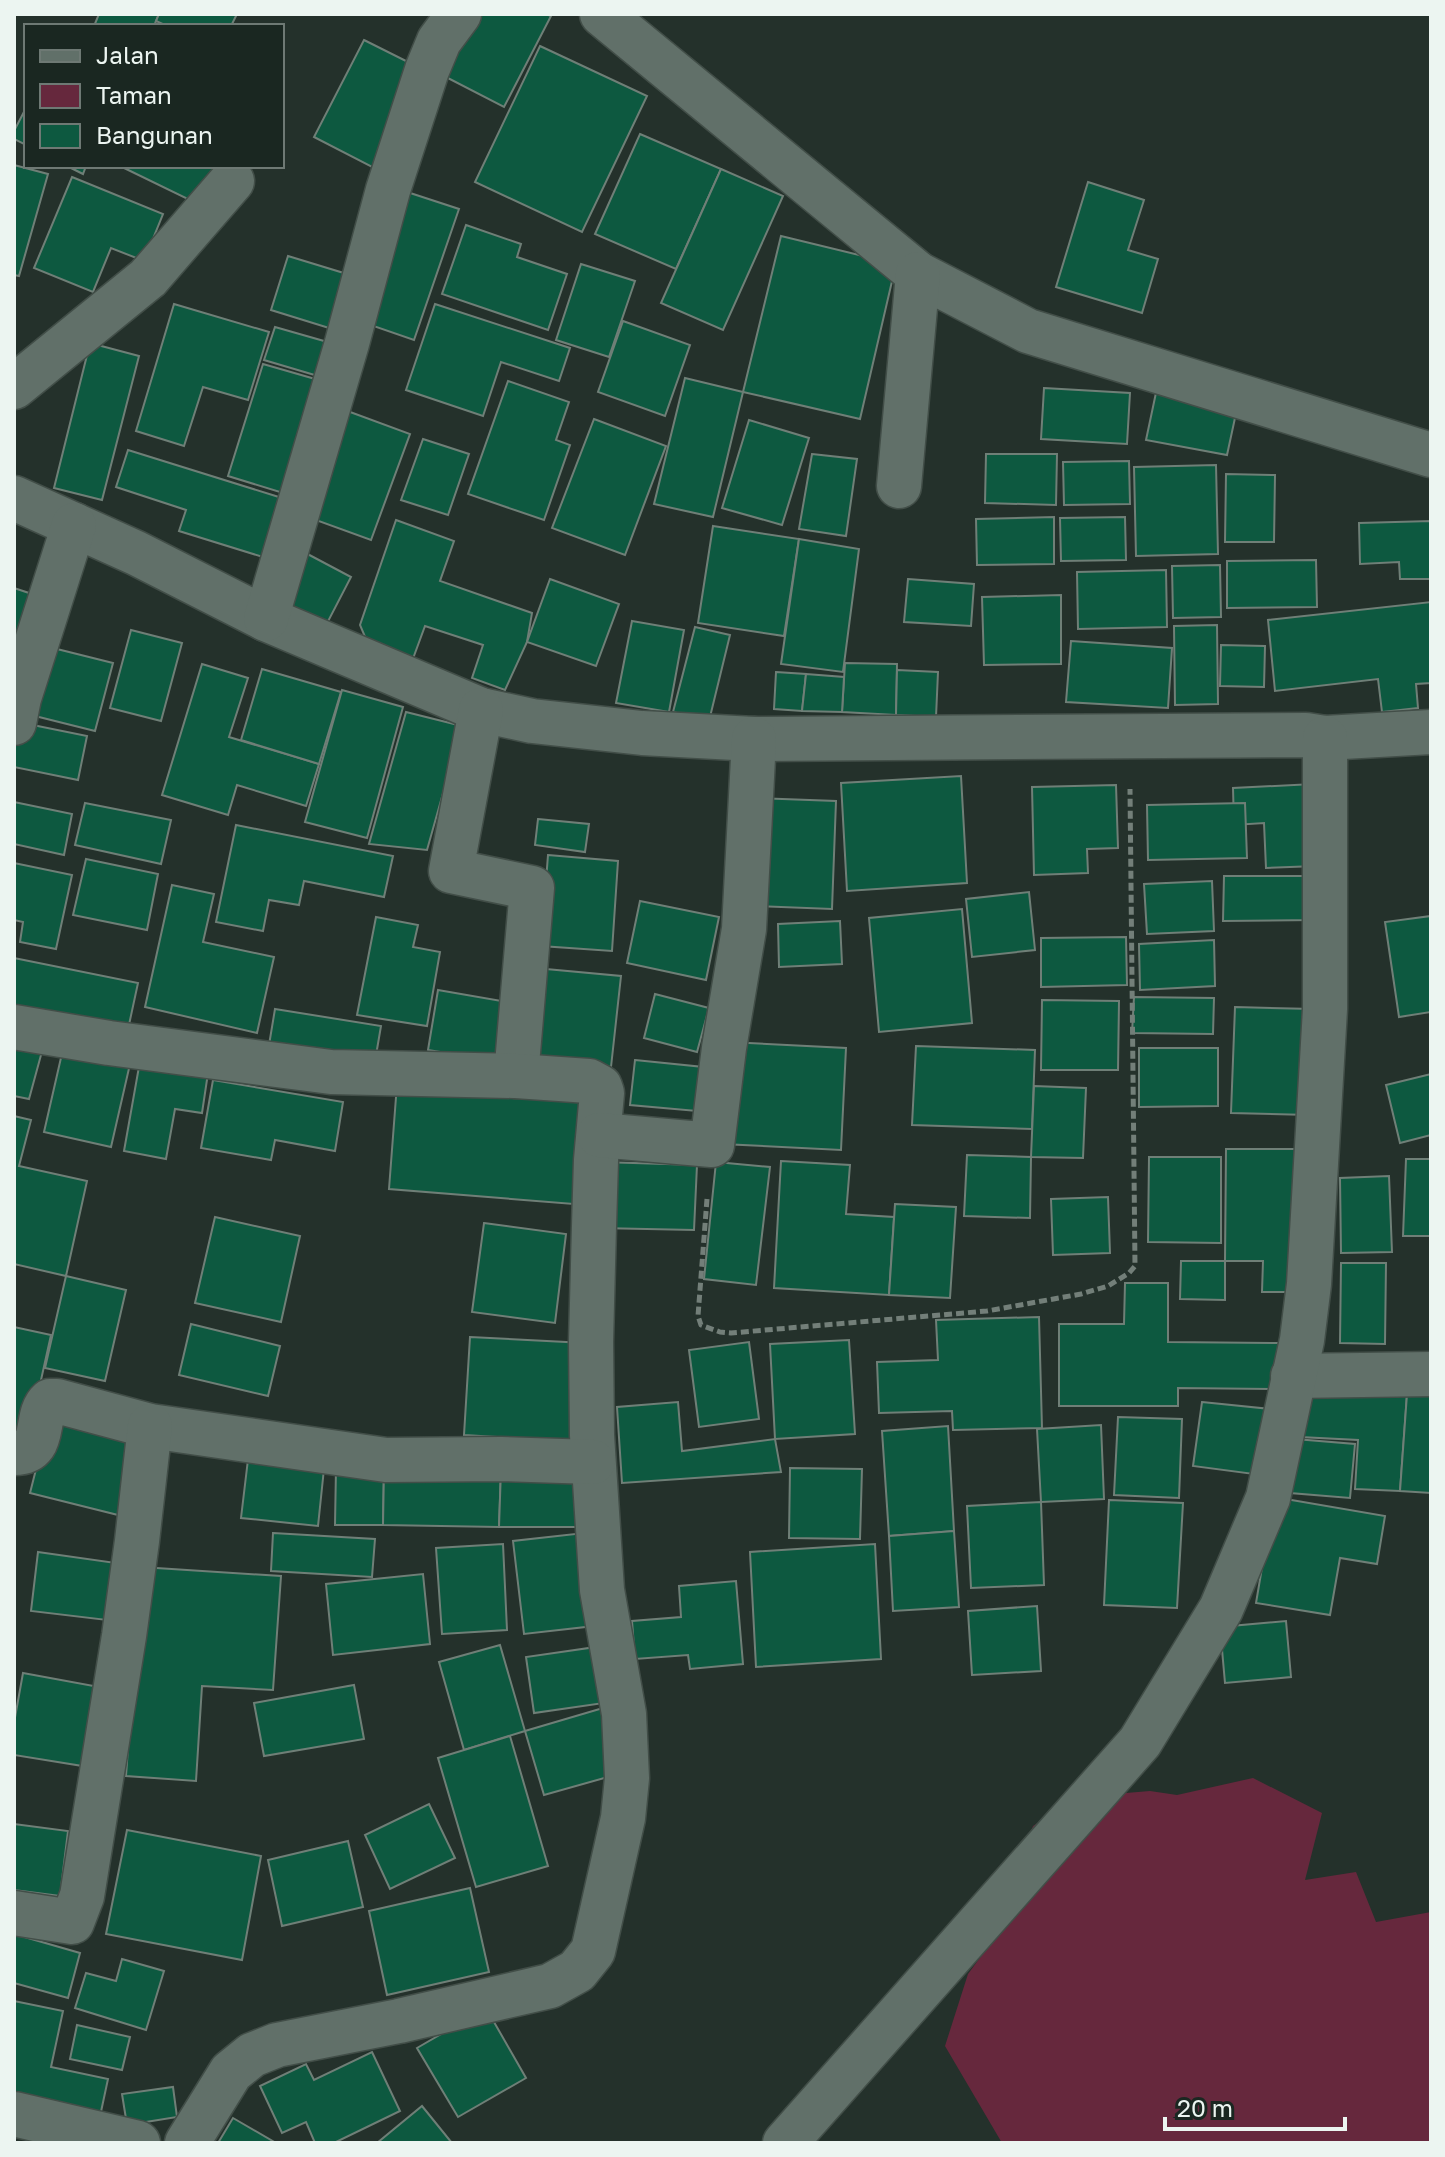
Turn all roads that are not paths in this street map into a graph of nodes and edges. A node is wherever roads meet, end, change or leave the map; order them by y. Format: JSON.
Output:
{"nodes":[{"id":1,"x":459,"y":14,"type":"edge"},
{"id":2,"x":602,"y":14,"type":"edge"},
{"id":3,"x":232,"y":181,"type":"dead end"},
{"id":4,"x":918,"y":274,"type":"junction"},
{"id":5,"x":14,"y":387,"type":"edge"},
{"id":6,"x":1431,"y":455,"type":"edge"},
{"id":7,"x":899,"y":486,"type":"dead end"},
{"id":8,"x":14,"y":498,"type":"edge"},
{"id":9,"x":74,"y":525,"type":"junction"},
{"id":10,"x":266,"y":619,"type":"junction"},
{"id":11,"x":481,"y":710,"type":"junction"},
{"id":12,"x":14,"y":723,"type":"edge"},
{"id":13,"x":1431,"y":732,"type":"edge"},
{"id":14,"x":1325,"y":738,"type":"junction"},
{"id":15,"x":754,"y":739,"type":"junction"},
{"id":16,"x":14,"y":1027,"type":"edge"},
{"id":17,"x":516,"y":1076,"type":"junction"},
{"id":18,"x":599,"y":1135,"type":"junction"},
{"id":19,"x":1431,"y":1374,"type":"edge"},
{"id":20,"x":1293,"y":1376,"type":"junction"},
{"id":21,"x":150,"y":1426,"type":"junction"},
{"id":22,"x":14,"y":1453,"type":"edge"},
{"id":23,"x":593,"y":1462,"type":"junction"},
{"id":24,"x":14,"y":1913,"type":"edge"},
{"id":25,"x":14,"y":2114,"type":"edge"},
{"id":26,"x":138,"y":2143,"type":"edge"},
{"id":27,"x":187,"y":2143,"type":"edge"},
{"id":28,"x":785,"y":2143,"type":"edge"}],
"edges":[{"from":1,"to":10,"type":"street"},
{"from":2,"to":4,"type":"street"},
{"from":3,"to":5,"type":"street"},
{"from":4,"to":6,"type":"street"},
{"from":4,"to":7,"type":"street"},
{"from":8,"to":9,"type":"street"},
{"from":9,"to":10,"type":"street"},
{"from":9,"to":12,"type":"street"},
{"from":10,"to":11,"type":"street"},
{"from":11,"to":15,"type":"street"},
{"from":11,"to":17,"type":"street"},
{"from":13,"to":14,"type":"street"},
{"from":14,"to":15,"type":"street"},
{"from":14,"to":20,"type":"street"},
{"from":15,"to":18,"type":"street"},
{"from":16,"to":17,"type":"street"},
{"from":17,"to":18,"type":"street"},
{"from":18,"to":23,"type":"street"},
{"from":19,"to":20,"type":"street"},
{"from":20,"to":28,"type":"street"},
{"from":21,"to":22,"type":"street"},
{"from":21,"to":23,"type":"street"},
{"from":21,"to":24,"type":"street"},
{"from":23,"to":27,"type":"street"},
{"from":25,"to":26,"type":"street"}]}
